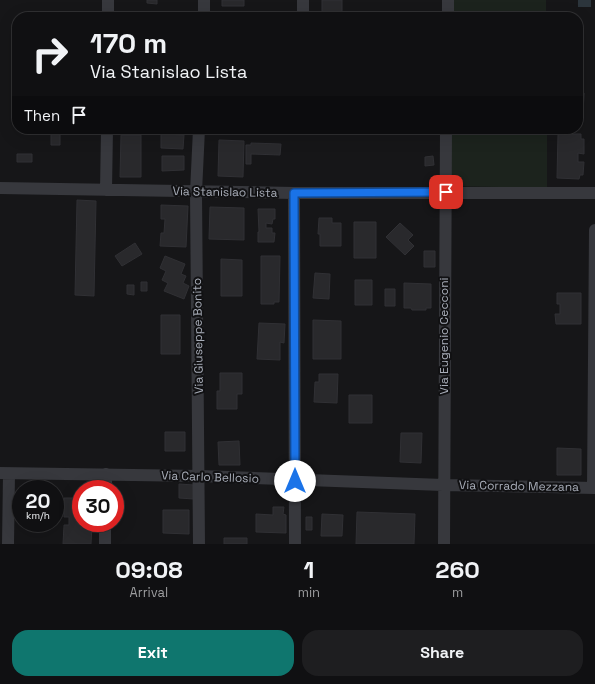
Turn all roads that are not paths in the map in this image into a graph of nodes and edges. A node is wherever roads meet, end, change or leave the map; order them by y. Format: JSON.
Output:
{"nodes":[{"id":1,"x":108,"y":0,"type":"edge"},
{"id":2,"x":204,"y":0,"type":"edge"},
{"id":3,"x":303,"y":0,"type":"edge"},
{"id":4,"x":448,"y":0,"type":"edge"},
{"id":5,"x":108,"y":12,"type":"edge"},
{"id":6,"x":204,"y":12,"type":"edge"},
{"id":7,"x":302,"y":12,"type":"edge"},
{"id":8,"x":448,"y":12,"type":"edge"},
{"id":9,"x":107,"y":134,"type":"edge"},
{"id":10,"x":199,"y":134,"type":"edge"},
{"id":11,"x":446,"y":134,"type":"edge"},
{"id":12,"x":0,"y":188,"type":"edge"},
{"id":13,"x":106,"y":190,"type":"junction"},
{"id":14,"x":196,"y":192,"type":"junction"},
{"id":15,"x":446,"y":192,"type":"junction"},
{"id":16,"x":294,"y":193,"type":"junction"},
{"id":17,"x":595,"y":193,"type":"edge"},
{"id":18,"x":595,"y":230,"type":"edge"},
{"id":19,"x":5,"y":473,"type":"edge"},
{"id":20,"x":106,"y":474,"type":"junction"},
{"id":21,"x":199,"y":476,"type":"junction"},
{"id":22,"x":106,"y":480,"type":"edge"},
{"id":23,"x":295,"y":481,"type":"junction"},
{"id":24,"x":443,"y":485,"type":"junction"},
{"id":25,"x":594,"y":488,"type":"edge"},
{"id":26,"x":105,"y":532,"type":"edge"},
{"id":27,"x":8,"y":544,"type":"edge"},
{"id":28,"x":105,"y":544,"type":"edge"},
{"id":29,"x":199,"y":544,"type":"edge"},
{"id":30,"x":295,"y":544,"type":"edge"},
{"id":31,"x":444,"y":544,"type":"edge"}],
"edges":[{"from":1,"to":5,"type":"street"},
{"from":2,"to":6,"type":"street"},
{"from":3,"to":7,"type":"street"},
{"from":4,"to":8,"type":"street"},
{"from":9,"to":13,"type":"street"},
{"from":10,"to":14,"type":"street","name":"Via Giuseppe Bonito"},
{"from":11,"to":15,"type":"street","name":"Via Eugenio Cecconi"},
{"from":12,"to":13,"type":"street","name":"Via Stanislao Lista"},
{"from":13,"to":14,"type":"street","name":"Via Stanislao Lista"},
{"from":14,"to":16,"type":"street","name":"Via Stanislao Lista"},
{"from":14,"to":21,"type":"street","name":"Via Giuseppe Bonito"},
{"from":15,"to":16,"type":"street","name":"Via Stanislao Lista"},
{"from":15,"to":17,"type":"street","name":"Via Stanislao Lista"},
{"from":15,"to":24,"type":"street","name":"Via Eugenio Cecconi"},
{"from":16,"to":23,"type":"street"},
{"from":18,"to":25,"type":"street"},
{"from":19,"to":20,"type":"street","name":"Via Carlo Bellosio"},
{"from":19,"to":27,"type":"street"},
{"from":20,"to":21,"type":"street","name":"Via Carlo Bellosio"},
{"from":20,"to":22,"type":"street"},
{"from":21,"to":23,"type":"street","name":"Via Carlo Bellosio"},
{"from":21,"to":29,"type":"street","name":"Via Giuseppe Bonito"},
{"from":23,"to":24,"type":"street","name":"Via Carlo Bellosio"},
{"from":23,"to":30,"type":"street"},
{"from":24,"to":25,"type":"street","name":"Via Corrado Mezzana"},
{"from":24,"to":31,"type":"street","name":"Via Eugenio Cecconi"},
{"from":26,"to":28,"type":"street"}]}
